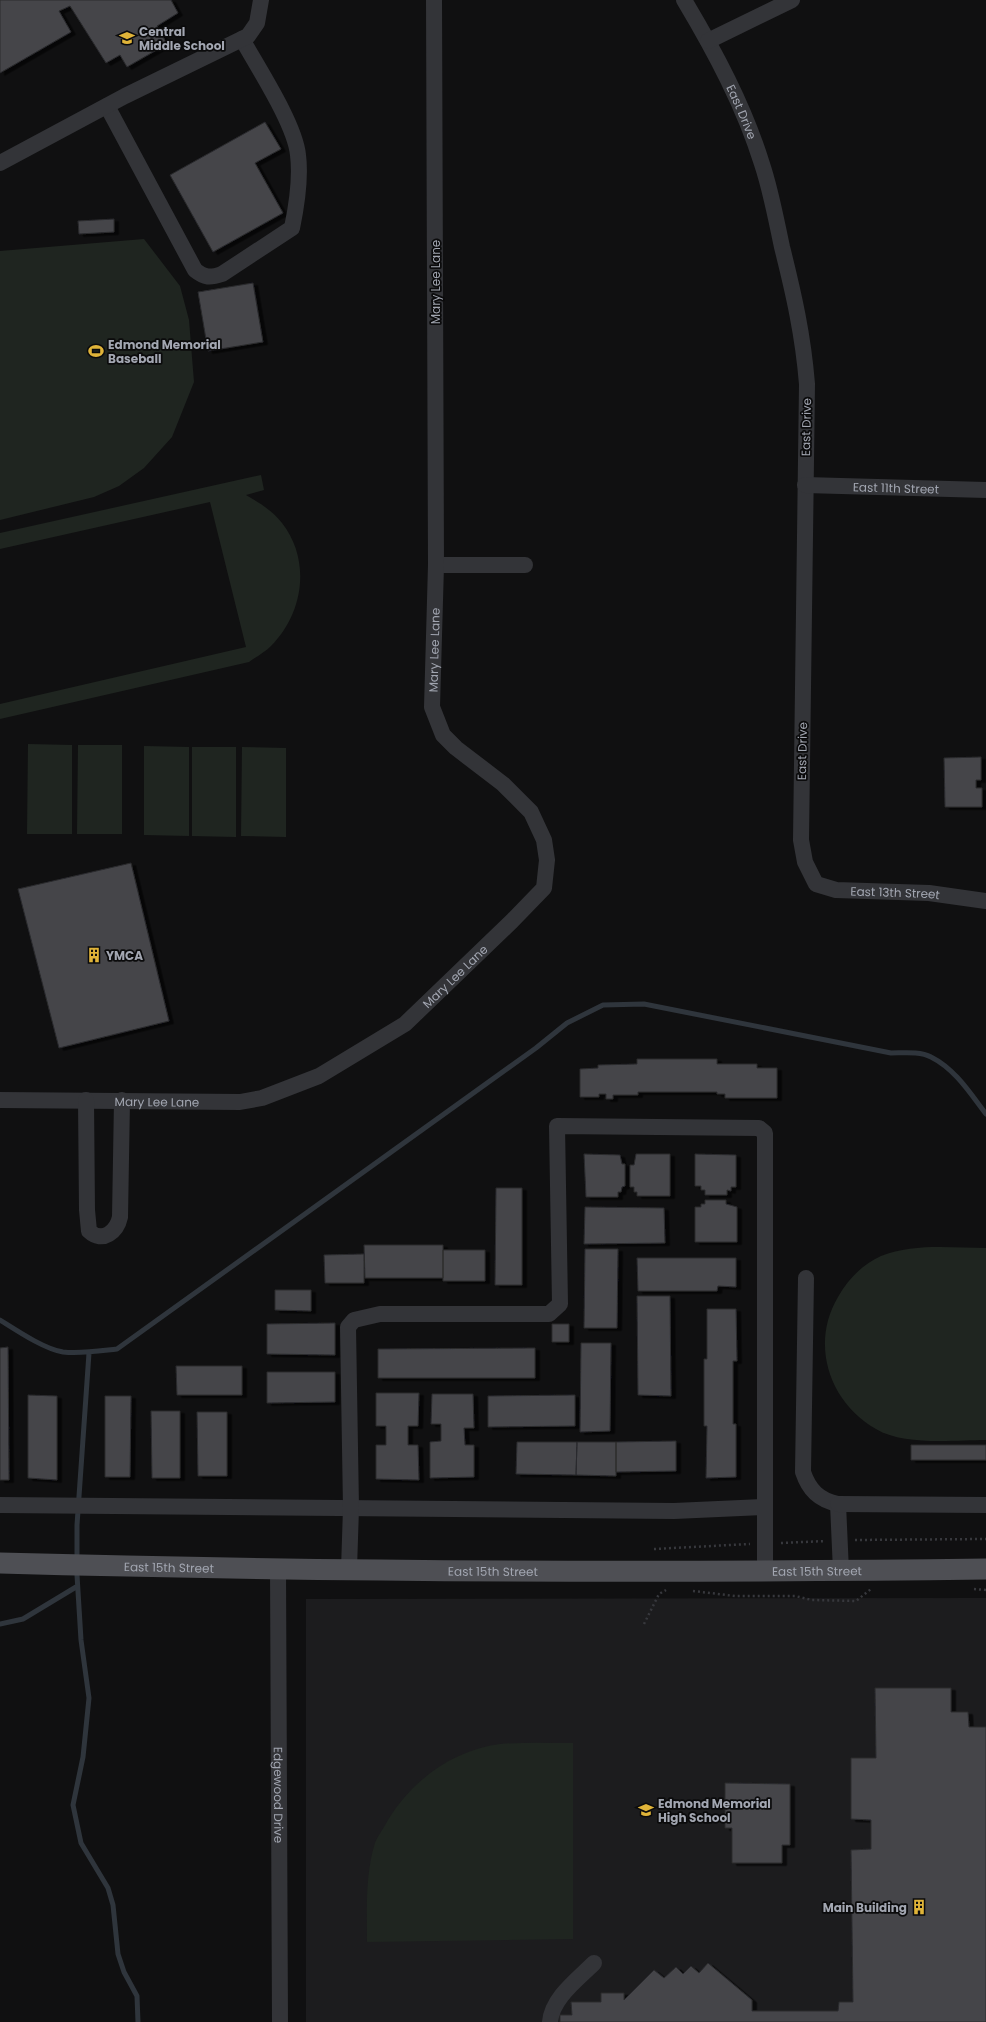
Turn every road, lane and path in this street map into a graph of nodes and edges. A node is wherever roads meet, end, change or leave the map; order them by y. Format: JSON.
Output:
{"nodes":[{"id":1,"x":261,"y":0,"type":"edge"},
{"id":2,"x":434,"y":0,"type":"edge"},
{"id":3,"x":684,"y":0,"type":"edge"},
{"id":4,"x":792,"y":0,"type":"edge"},
{"id":5,"x":242,"y":39,"type":"junction"},
{"id":6,"x":708,"y":41,"type":"junction"},
{"id":7,"x":107,"y":106,"type":"junction"},
{"id":8,"x":0,"y":163,"type":"edge"},
{"id":9,"x":805,"y":486,"type":"junction"},
{"id":10,"x":986,"y":490,"type":"edge"},
{"id":11,"x":436,"y":565,"type":"junction"},
{"id":12,"x":525,"y":565,"type":"dead end"},
{"id":13,"x":811,"y":875,"type":"joint"},
{"id":14,"x":986,"y":901,"type":"edge"},
{"id":15,"x":0,"y":1100,"type":"edge"},
{"id":16,"x":86,"y":1100,"type":"junction"},
{"id":17,"x":122,"y":1100,"type":"junction"},
{"id":18,"x":806,"y":1278,"type":"dead end"},
{"id":19,"x":838,"y":1504,"type":"junction"},
{"id":20,"x":986,"y":1504,"type":"edge"},
{"id":21,"x":0,"y":1505,"type":"edge"},
{"id":22,"x":763,"y":1507,"type":"junction"},
{"id":23,"x":351,"y":1508,"type":"junction"},
{"id":24,"x":986,"y":1539,"type":"edge"},
{"id":25,"x":840,"y":1540,"type":"junction"},
{"id":26,"x":764,"y":1544,"type":"junction"},
{"id":27,"x":654,"y":1549,"type":"dead end"},
{"id":28,"x":0,"y":1563,"type":"edge"},
{"id":29,"x":278,"y":1568,"type":"junction"},
{"id":30,"x":349,"y":1569,"type":"junction"},
{"id":31,"x":986,"y":1569,"type":"edge"},
{"id":32,"x":765,"y":1571,"type":"junction"},
{"id":33,"x":842,"y":1571,"type":"junction"},
{"id":34,"x":672,"y":1588,"type":"dead end"},
{"id":35,"x":878,"y":1588,"type":"dead end"},
{"id":36,"x":967,"y":1588,"type":"dead end"},
{"id":37,"x":986,"y":1590,"type":"edge"},
{"id":38,"x":690,"y":1591,"type":"dead end"},
{"id":39,"x":644,"y":1624,"type":"dead end"},
{"id":40,"x":594,"y":1963,"type":"dead end"},
{"id":41,"x":280,"y":2022,"type":"edge"},
{"id":42,"x":550,"y":2022,"type":"edge"}],
"edges":[{"from":1,"to":5,"type":"street"},
{"from":2,"to":11,"type":"street","name":"Mary Lee Lane"},
{"from":3,"to":6,"type":"street","name":"East Drive"},
{"from":4,"to":6,"type":"street"},
{"from":5,"to":7,"type":"street"},
{"from":5,"to":7,"type":"street"},
{"from":6,"to":9,"type":"street","name":"East Drive"},
{"from":7,"to":8,"type":"street"},
{"from":9,"to":10,"type":"street","name":"East 11th Street"},
{"from":9,"to":13,"type":"street","name":"East Drive"},
{"from":11,"to":12,"type":"street"},
{"from":11,"to":17,"type":"street","name":"Mary Lee Lane"},
{"from":13,"to":14,"type":"street","name":"East 13th Street"},
{"from":15,"to":16,"type":"street","name":"Mary Lee Lane"},
{"from":16,"to":17,"type":"street","name":"Mary Lee Lane"},
{"from":16,"to":17,"type":"street"},
{"from":18,"to":19,"type":"street"},
{"from":19,"to":20,"type":"street"},
{"from":19,"to":25,"type":"street"},
{"from":21,"to":23,"type":"street"},
{"from":22,"to":23,"type":"street"},
{"from":22,"to":23,"type":"street"},
{"from":22,"to":26,"type":"street"},
{"from":23,"to":30,"type":"street"},
{"from":24,"to":25,"type":"path"},
{"from":25,"to":26,"type":"path"},
{"from":25,"to":33,"type":"street"},
{"from":26,"to":27,"type":"path"},
{"from":26,"to":32,"type":"street"},
{"from":28,"to":29,"type":"main road","name":"East 15th Street"},
{"from":29,"to":30,"type":"main road","name":"East 15th Street"},
{"from":29,"to":41,"type":"street","name":"Edgewood Drive"},
{"from":30,"to":32,"type":"main road","name":"East 15th Street"},
{"from":31,"to":33,"type":"main road","name":"East 15th Street"},
{"from":32,"to":33,"type":"main road","name":"East 15th Street"},
{"from":34,"to":39,"type":"path"},
{"from":35,"to":38,"type":"path"},
{"from":36,"to":37,"type":"path"},
{"from":40,"to":42,"type":"street"}]}
